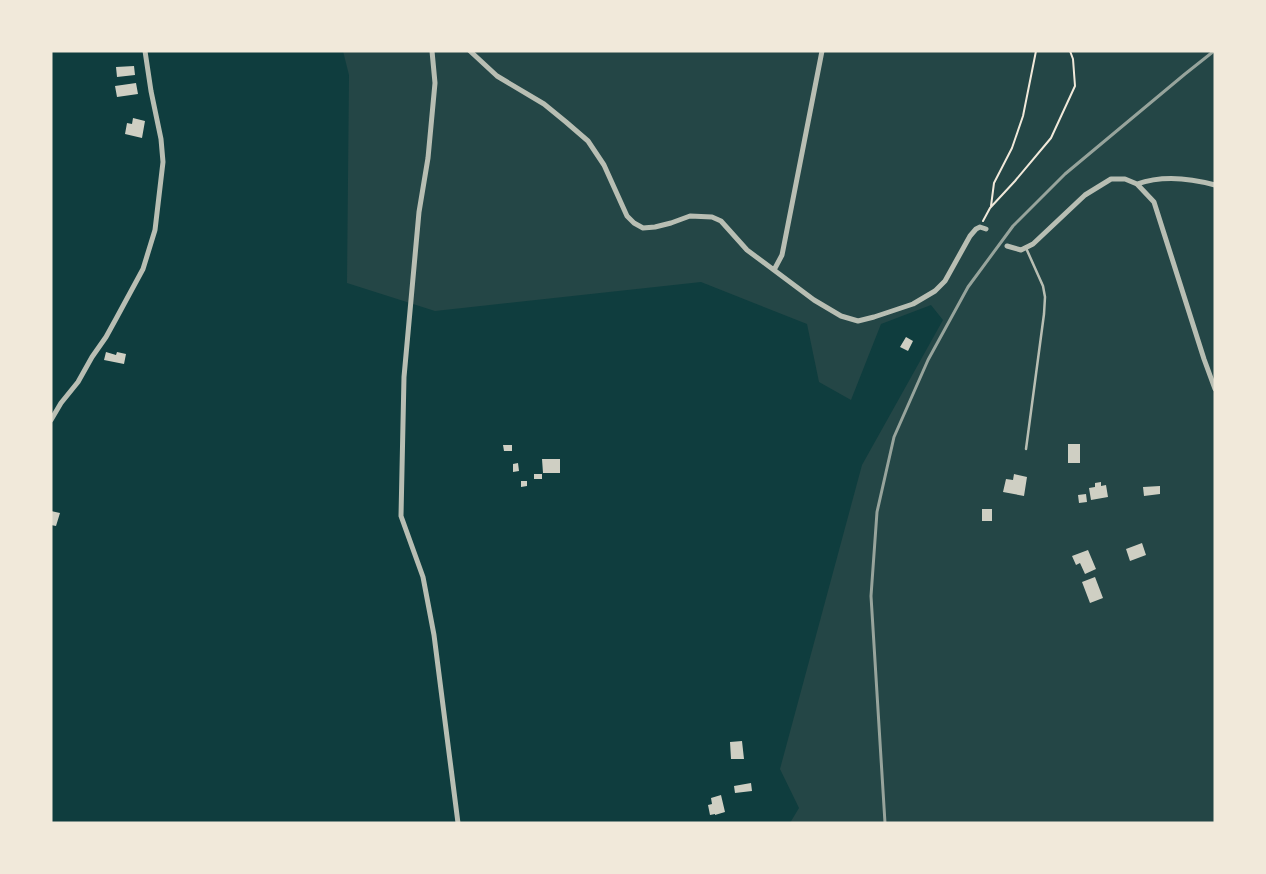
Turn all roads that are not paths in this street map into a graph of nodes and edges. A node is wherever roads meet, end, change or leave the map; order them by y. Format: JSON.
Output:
{"nodes":[{"id":1,"x":145,"y":51,"type":"edge"},
{"id":2,"x":432,"y":51,"type":"edge"},
{"id":3,"x":470,"y":51,"type":"edge"},
{"id":4,"x":822,"y":51,"type":"edge"},
{"id":5,"x":1137,"y":184,"type":"junction"},
{"id":6,"x":1215,"y":185,"type":"edge"},
{"id":7,"x":986,"y":229,"type":"dead end"},
{"id":8,"x":1007,"y":246,"type":"dead end"},
{"id":9,"x":1026,"y":248,"type":"junction"},
{"id":10,"x":774,"y":270,"type":"junction"},
{"id":11,"x":1215,"y":389,"type":"edge"},
{"id":12,"x":51,"y":420,"type":"edge"},
{"id":13,"x":1026,"y":449,"type":"dead end"},
{"id":14,"x":458,"y":823,"type":"edge"}],
"edges":[{"from":1,"to":12,"type":"street"},
{"from":2,"to":14,"type":"street"},
{"from":3,"to":10,"type":"street"},
{"from":4,"to":10,"type":"street"},
{"from":5,"to":6,"type":"street"},
{"from":5,"to":9,"type":"street"},
{"from":5,"to":11,"type":"street"},
{"from":7,"to":10,"type":"street"},
{"from":8,"to":9,"type":"street"},
{"from":9,"to":13,"type":"lane"}]}
